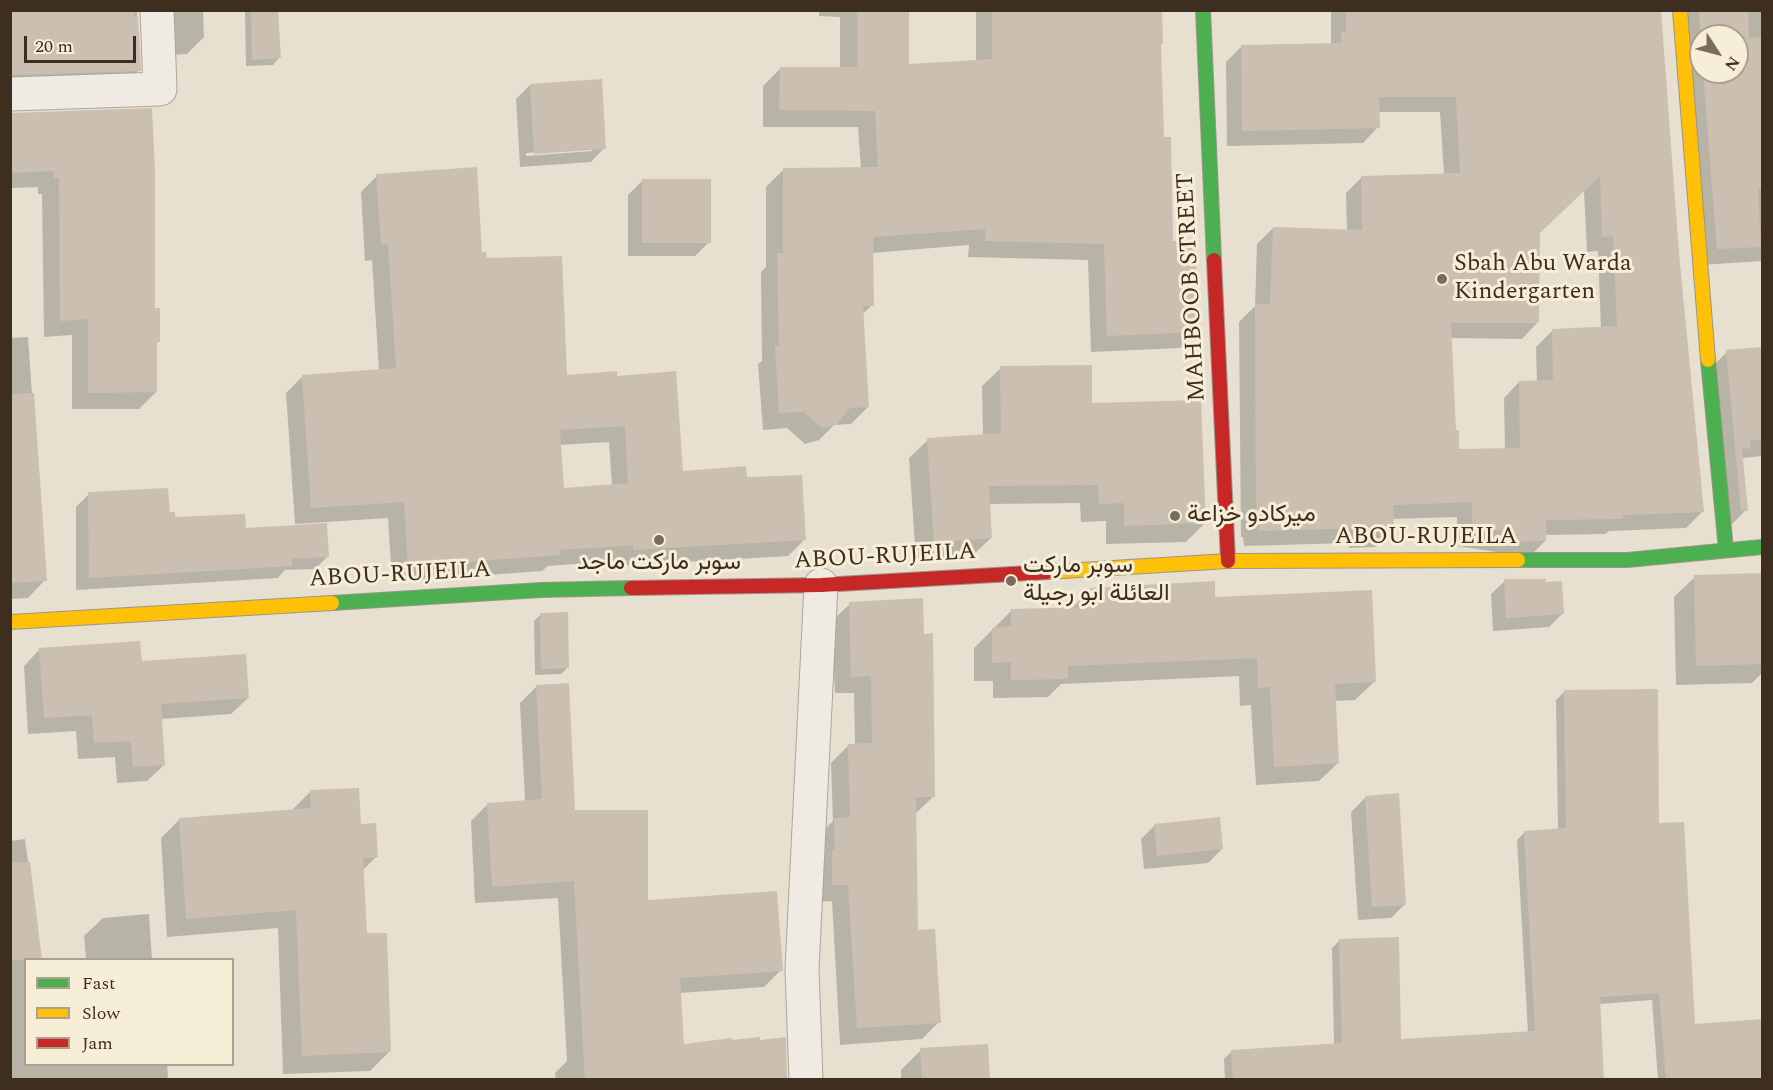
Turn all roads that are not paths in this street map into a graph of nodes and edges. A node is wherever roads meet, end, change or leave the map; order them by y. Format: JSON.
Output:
{"nodes":[{"id":1,"x":157,"y":10,"type":"edge"},
{"id":2,"x":1203,"y":10,"type":"edge"},
{"id":3,"x":1680,"y":10,"type":"edge"},
{"id":4,"x":10,"y":94,"type":"edge"},
{"id":5,"x":1762,"y":547,"type":"edge"},
{"id":6,"x":1726,"y":550,"type":"junction"},
{"id":7,"x":1228,"y":561,"type":"junction"},
{"id":8,"x":821,"y":585,"type":"junction"},
{"id":9,"x":10,"y":622,"type":"edge"},
{"id":10,"x":806,"y":1080,"type":"edge"}],
"edges":[{"from":1,"to":4,"type":"street"},
{"from":2,"to":7,"type":"street","name":"MAHBOOB STREET"},
{"from":3,"to":6,"type":"street"},
{"from":5,"to":6,"type":"street","name":"ABOU-RUJEILA"},
{"from":6,"to":7,"type":"street","name":"ABOU-RUJEILA"},
{"from":7,"to":8,"type":"street","name":"ABOU-RUJEILA"},
{"from":8,"to":9,"type":"street","name":"ABOU-RUJEILA"},
{"from":8,"to":10,"type":"street"}]}
